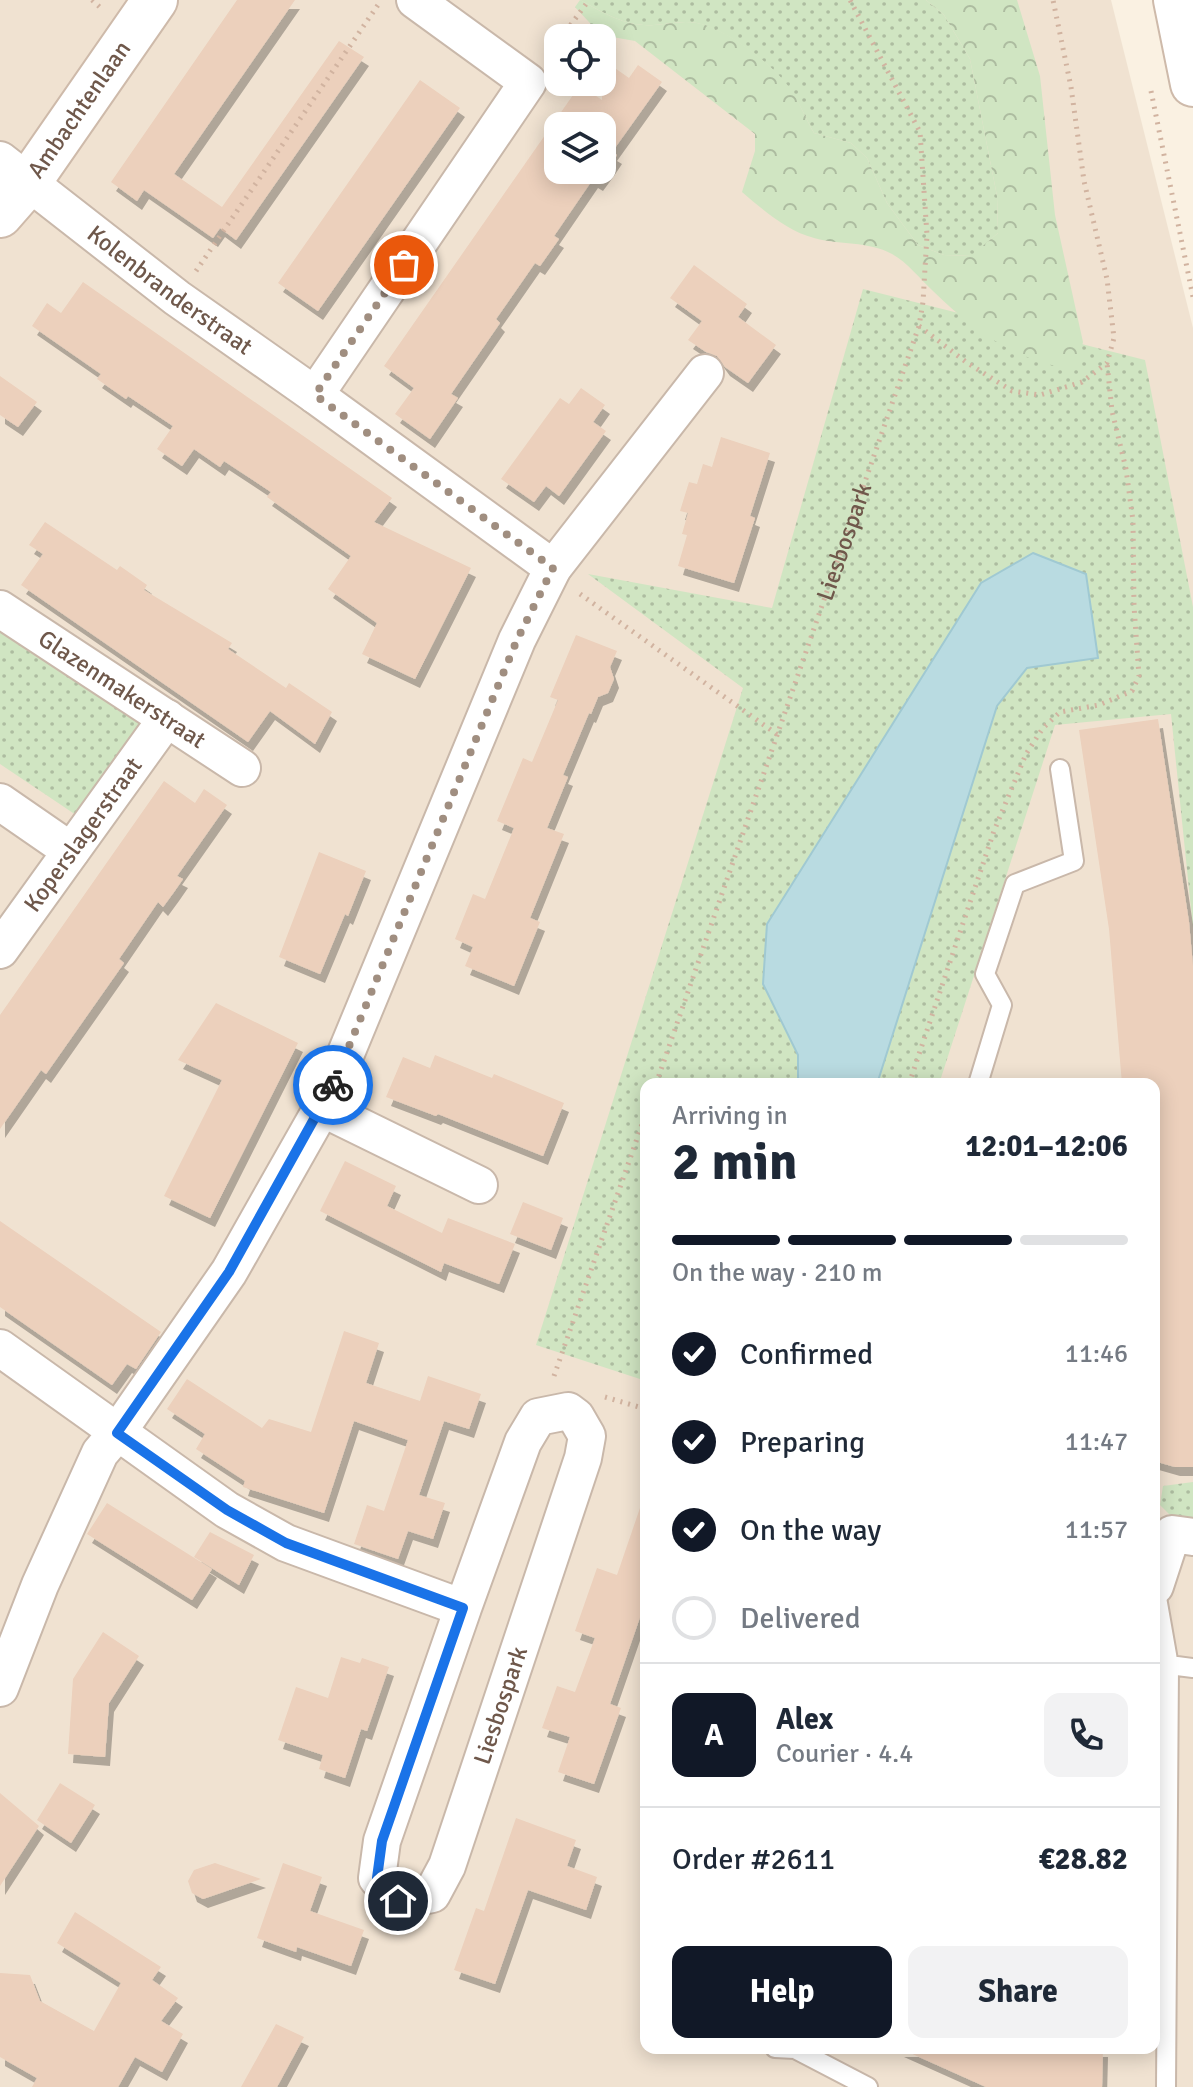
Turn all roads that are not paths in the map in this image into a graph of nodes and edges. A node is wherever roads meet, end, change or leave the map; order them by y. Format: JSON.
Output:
{"nodes":[{"id":1,"x":155,"y":0,"type":"edge"},
{"id":2,"x":415,"y":0,"type":"edge"},
{"id":3,"x":1176,"y":0,"type":"edge"},
{"id":4,"x":1193,"y":84,"type":"edge"},
{"id":5,"x":9,"y":186,"type":"edge"},
{"id":6,"x":705,"y":373,"type":"dead end"},
{"id":7,"x":315,"y":395,"type":"junction"},
{"id":8,"x":553,"y":568,"type":"junction"},
{"id":9,"x":0,"y":609,"type":"edge"},
{"id":10,"x":167,"y":718,"type":"junction"},
{"id":11,"x":242,"y":768,"type":"dead end"},
{"id":12,"x":1060,"y":769,"type":"dead end"},
{"id":13,"x":0,"y":802,"type":"edge"},
{"id":14,"x":71,"y":851,"type":"junction"},
{"id":15,"x":0,"y":950,"type":"edge"},
{"id":16,"x":980,"y":1078,"type":"edge"},
{"id":17,"x":322,"y":1108,"type":"junction"},
{"id":18,"x":479,"y":1185,"type":"dead end"},
{"id":19,"x":0,"y":1348,"type":"edge"},
{"id":20,"x":117,"y":1433,"type":"junction"},
{"id":21,"x":1173,"y":1534,"type":"edge"},
{"id":22,"x":1160,"y":1572,"type":"edge"},
{"id":23,"x":463,"y":1608,"type":"junction"},
{"id":24,"x":1160,"y":1642,"type":"edge"},
{"id":25,"x":1162,"y":1664,"type":"edge"},
{"id":26,"x":1193,"y":1668,"type":"edge"},
{"id":27,"x":0,"y":1688,"type":"edge"},
{"id":28,"x":805,"y":2054,"type":"edge"},
{"id":29,"x":868,"y":2087,"type":"edge"},
{"id":30,"x":1166,"y":2087,"type":"edge"}],
"edges":[{"from":1,"to":5,"type":"street","name":"Ambachtenlaan"},
{"from":2,"to":7,"type":"street"},
{"from":3,"to":4,"type":"street"},
{"from":5,"to":7,"type":"street","name":"Kolenbranderstraat"},
{"from":6,"to":8,"type":"street"},
{"from":7,"to":8,"type":"street","name":"Kolenbranderstraat"},
{"from":8,"to":17,"type":"street"},
{"from":9,"to":10,"type":"street","name":"Glazenmakerstraat"},
{"from":10,"to":11,"type":"street","name":"Glazenmakerstraat"},
{"from":10,"to":14,"type":"street","name":"Koperslagerstraat"},
{"from":12,"to":16,"type":"lane"},
{"from":13,"to":14,"type":"street"},
{"from":14,"to":15,"type":"street","name":"Koperslagerstraat"},
{"from":17,"to":18,"type":"street"},
{"from":17,"to":20,"type":"street"},
{"from":19,"to":20,"type":"street"},
{"from":20,"to":23,"type":"street"},
{"from":20,"to":27,"type":"street"},
{"from":21,"to":22,"type":"street"},
{"from":23,"to":23,"type":"street","name":"Liesbospark"},
{"from":24,"to":25,"type":"lane"},
{"from":25,"to":26,"type":"lane"},
{"from":25,"to":30,"type":"lane"},
{"from":28,"to":29,"type":"lane"}]}
